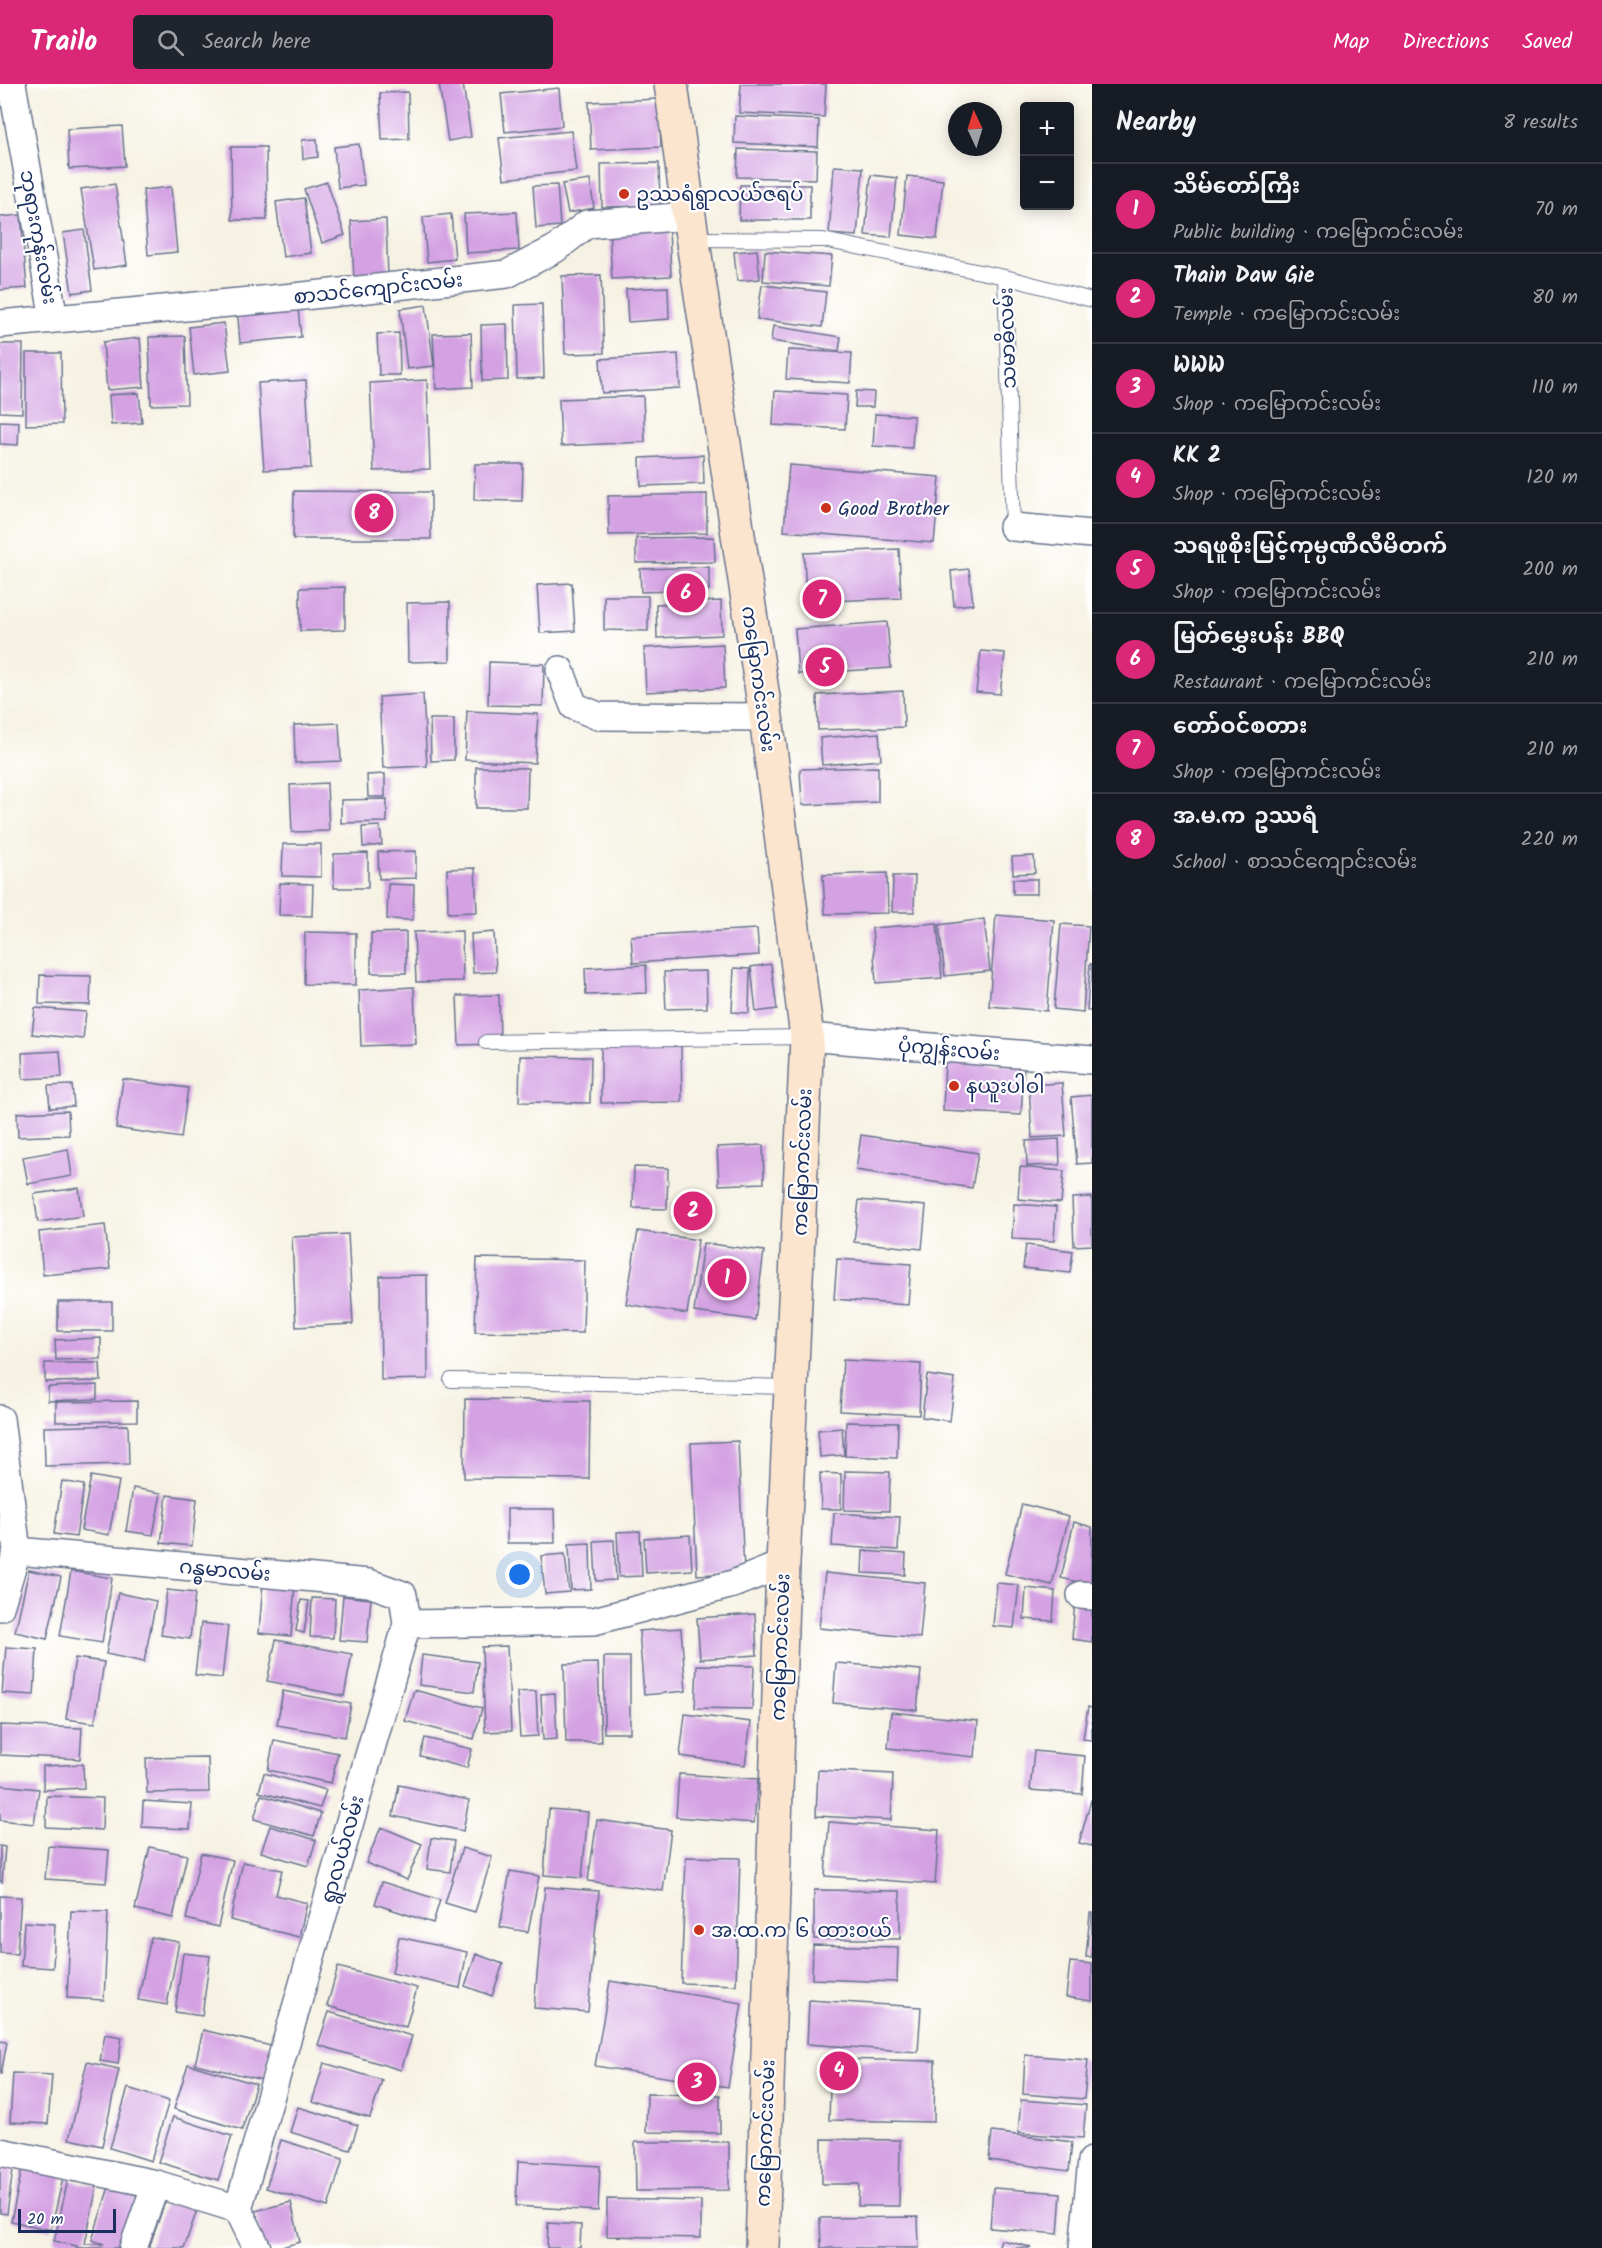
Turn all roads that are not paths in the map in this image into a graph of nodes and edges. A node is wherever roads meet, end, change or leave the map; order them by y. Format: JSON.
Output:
{"nodes":[{"id":1,"x":12,"y":84,"type":"edge"},
{"id":2,"x":671,"y":84,"type":"edge"},
{"id":3,"x":691,"y":228,"type":"junction"},
{"id":4,"x":1005,"y":278,"type":"junction"},
{"id":5,"x":1092,"y":300,"type":"edge"},
{"id":6,"x":54,"y":319,"type":"junction"},
{"id":7,"x":0,"y":324,"type":"edge"},
{"id":8,"x":1013,"y":527,"type":"joint"},
{"id":9,"x":1092,"y":534,"type":"edge"},
{"id":10,"x":560,"y":670,"type":"dead end"},
{"id":11,"x":766,"y":717,"type":"junction"},
{"id":12,"x":807,"y":1037,"type":"junction"},
{"id":13,"x":486,"y":1042,"type":"dead end"},
{"id":14,"x":1092,"y":1060,"type":"edge"},
{"id":15,"x":451,"y":1380,"type":"dead end"},
{"id":16,"x":792,"y":1387,"type":"junction"},
{"id":17,"x":0,"y":1419,"type":"edge"},
{"id":18,"x":17,"y":1551,"type":"junction"},
{"id":19,"x":783,"y":1564,"type":"junction"},
{"id":20,"x":0,"y":1607,"type":"edge"},
{"id":21,"x":407,"y":1624,"type":"junction"},
{"id":22,"x":0,"y":2152,"type":"edge"},
{"id":23,"x":1092,"y":2161,"type":"edge"},
{"id":24,"x":156,"y":2184,"type":"junction"},
{"id":25,"x":238,"y":2209,"type":"junction"},
{"id":26,"x":133,"y":2248,"type":"edge"},
{"id":27,"x":257,"y":2248,"type":"edge"},
{"id":28,"x":762,"y":2248,"type":"edge"},
{"id":29,"x":1083,"y":2248,"type":"edge"}],
"edges":[{"from":1,"to":6,"type":"street","name":"ဘုရားကုန်းလမ်း"},
{"from":2,"to":3,"type":"main road","name":"ကမြောကင်းလမ်း"},
{"from":3,"to":4,"type":"lane","name":"သမာဓိလမ်း"},
{"from":3,"to":6,"type":"street","name":"စာသင်ကျောင်းလမ်း"},
{"from":3,"to":11,"type":"main road","name":"ကမြောကင်းလမ်း"},
{"from":4,"to":5,"type":"lane"},
{"from":4,"to":8,"type":"lane","name":"သမာဓိလမ်း"},
{"from":6,"to":7,"type":"street","name":"စာသင်ကျောင်းလမ်း"},
{"from":8,"to":9,"type":"street","name":"သမာဓိလမ်း"},
{"from":10,"to":11,"type":"street"},
{"from":11,"to":12,"type":"main road","name":"ကမြောကင်းလမ်း"},
{"from":12,"to":13,"type":"lane"},
{"from":12,"to":14,"type":"street","name":"ပုံကျွန်းလမ်း"},
{"from":12,"to":16,"type":"main road","name":"ကမြောကင်းလမ်း"},
{"from":15,"to":16,"type":"lane"},
{"from":16,"to":19,"type":"main road","name":"ကမြောကင်းလမ်း"},
{"from":17,"to":18,"type":"street"},
{"from":18,"to":20,"type":"street"},
{"from":18,"to":21,"type":"street","name":"ဂန္ဓမာလမ်း"},
{"from":19,"to":21,"type":"street"},
{"from":19,"to":28,"type":"main road","name":"ကမြောကင်းလမ်း"},
{"from":21,"to":25,"type":"street","name":"ရွာလယ်လမ်း"},
{"from":22,"to":24,"type":"street"},
{"from":23,"to":29,"type":"street"},
{"from":24,"to":25,"type":"street"},
{"from":24,"to":26,"type":"street"},
{"from":25,"to":27,"type":"street"}]}
